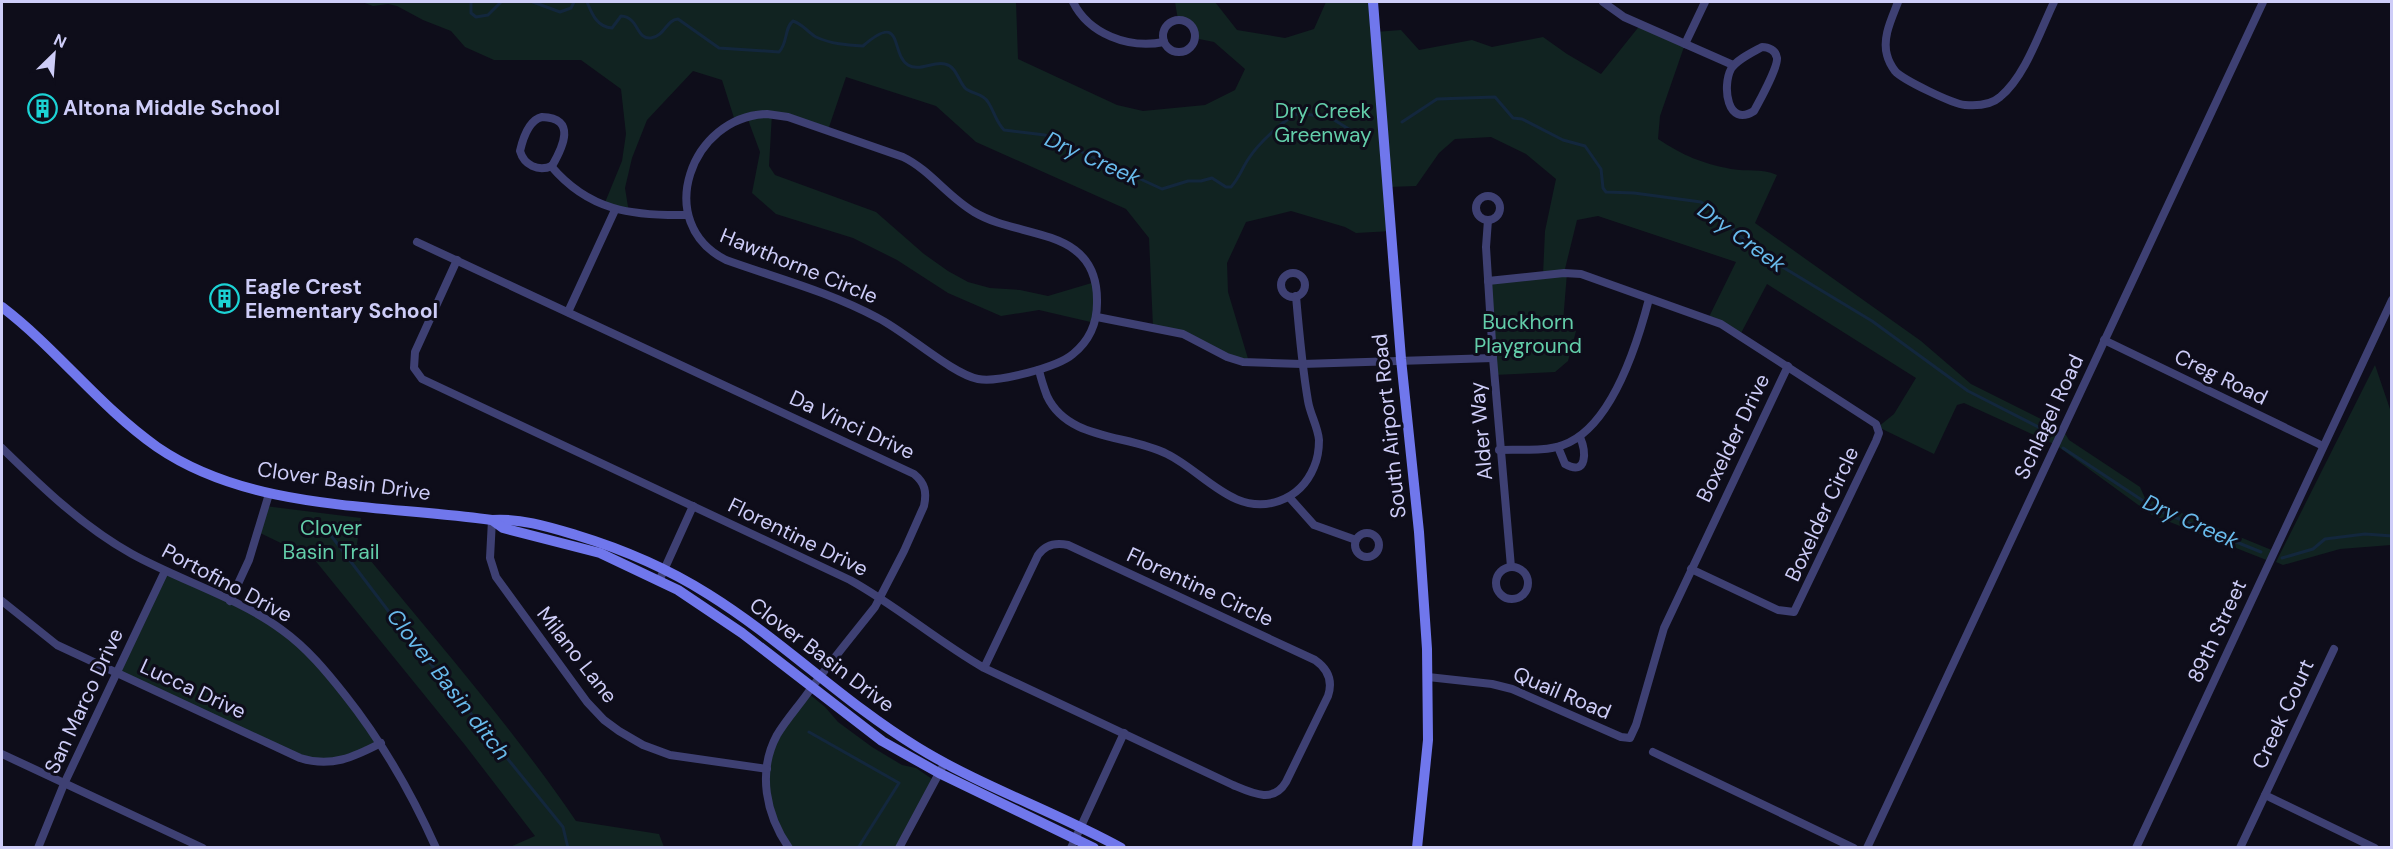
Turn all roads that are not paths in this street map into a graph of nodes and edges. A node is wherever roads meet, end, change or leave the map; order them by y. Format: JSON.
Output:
{"nodes":[{"id":1,"x":1073,"y":2,"type":"edge"},
{"id":2,"x":1372,"y":2,"type":"edge"},
{"id":3,"x":1603,"y":2,"type":"edge"},
{"id":4,"x":1705,"y":2,"type":"edge"},
{"id":5,"x":1898,"y":2,"type":"edge"},
{"id":6,"x":2054,"y":2,"type":"edge"},
{"id":7,"x":2263,"y":2,"type":"edge"},
{"id":8,"x":1164,"y":42,"type":"junction"},
{"id":9,"x":1685,"y":44,"type":"junction"},
{"id":10,"x":1733,"y":65,"type":"junction"},
{"id":11,"x":551,"y":166,"type":"junction"},
{"id":12,"x":615,"y":210,"type":"junction"},
{"id":13,"x":687,"y":215,"type":"junction"},
{"id":14,"x":1488,"y":220,"type":"dead end"},
{"id":15,"x":417,"y":242,"type":"dead end"},
{"id":16,"x":457,"y":261,"type":"junction"},
{"id":17,"x":1488,"y":281,"type":"junction"},
{"id":18,"x":1296,"y":297,"type":"dead end"},
{"id":19,"x":1649,"y":299,"type":"junction"},
{"id":20,"x":2391,"y":300,"type":"edge"},
{"id":21,"x":2,"y":307,"type":"edge"},
{"id":22,"x":568,"y":312,"type":"junction"},
{"id":23,"x":1097,"y":317,"type":"junction"},
{"id":24,"x":2104,"y":340,"type":"junction"},
{"id":25,"x":1493,"y":358,"type":"junction"},
{"id":26,"x":1401,"y":359,"type":"junction"},
{"id":27,"x":1302,"y":364,"type":"junction"},
{"id":28,"x":1788,"y":366,"type":"junction"},
{"id":29,"x":1039,"y":370,"type":"junction"},
{"id":30,"x":1580,"y":437,"type":"junction"},
{"id":31,"x":2323,"y":446,"type":"junction"},
{"id":32,"x":1558,"y":447,"type":"junction"},
{"id":33,"x":2,"y":448,"type":"edge"},
{"id":34,"x":1499,"y":450,"type":"junction"},
{"id":35,"x":268,"y":494,"type":"junction"},
{"id":36,"x":1289,"y":497,"type":"junction"},
{"id":37,"x":693,"y":506,"type":"junction"},
{"id":38,"x":492,"y":520,"type":"junction"},
{"id":39,"x":1356,"y":540,"type":"dead end"},
{"id":40,"x":1511,"y":567,"type":"junction"},
{"id":41,"x":665,"y":569,"type":"junction"},
{"id":42,"x":1691,"y":569,"type":"junction"},
{"id":43,"x":165,"y":571,"type":"junction"},
{"id":44,"x":659,"y":580,"type":"junction"},
{"id":45,"x":880,"y":598,"type":"junction"},
{"id":46,"x":2,"y":601,"type":"edge"},
{"id":47,"x":230,"y":602,"type":"junction"},
{"id":48,"x":2334,"y":649,"type":"dead end"},
{"id":49,"x":984,"y":668,"type":"junction"},
{"id":50,"x":117,"y":674,"type":"junction"},
{"id":51,"x":820,"y":677,"type":"junction"},
{"id":52,"x":1428,"y":677,"type":"junction"},
{"id":53,"x":812,"y":687,"type":"junction"},
{"id":54,"x":1636,"y":725,"type":"joint"},
{"id":55,"x":1124,"y":733,"type":"junction"},
{"id":56,"x":381,"y":743,"type":"junction"},
{"id":57,"x":1653,"y":752,"type":"dead end"},
{"id":58,"x":2,"y":754,"type":"edge"},
{"id":59,"x":942,"y":768,"type":"junction"},
{"id":60,"x":766,"y":770,"type":"junction"},
{"id":61,"x":64,"y":784,"type":"junction"},
{"id":62,"x":1268,"y":795,"type":"joint"},
{"id":63,"x":2265,"y":795,"type":"junction"},
{"id":64,"x":1076,"y":837,"type":"edge"},
{"id":65,"x":38,"y":848,"type":"edge"},
{"id":66,"x":203,"y":848,"type":"edge"},
{"id":67,"x":435,"y":848,"type":"edge"},
{"id":68,"x":789,"y":848,"type":"edge"},
{"id":69,"x":899,"y":848,"type":"edge"},
{"id":70,"x":1094,"y":848,"type":"edge"},
{"id":71,"x":1121,"y":848,"type":"edge"},
{"id":72,"x":1417,"y":848,"type":"edge"},
{"id":73,"x":1854,"y":848,"type":"edge"},
{"id":74,"x":1867,"y":848,"type":"edge"},
{"id":75,"x":2136,"y":848,"type":"edge"},
{"id":76,"x":2240,"y":848,"type":"edge"},
{"id":77,"x":2375,"y":848,"type":"edge"}],
"edges":[{"from":1,"to":8,"type":"street"},
{"from":2,"to":26,"type":"street","name":"South Airport Road"},
{"from":3,"to":9,"type":"street"},
{"from":4,"to":9,"type":"street"},
{"from":5,"to":6,"type":"street"},
{"from":7,"to":24,"type":"street","name":"Schlagel Road"},
{"from":8,"to":8,"type":"street"},
{"from":9,"to":10,"type":"street"},
{"from":10,"to":10,"type":"street"},
{"from":11,"to":11,"type":"street"},
{"from":11,"to":12,"type":"street"},
{"from":12,"to":13,"type":"street"},
{"from":12,"to":22,"type":"street"},
{"from":13,"to":23,"type":"street"},
{"from":13,"to":29,"type":"street","name":"Hawthorne Circle"},
{"from":14,"to":17,"type":"street","name":"Alder Way"},
{"from":15,"to":16,"type":"street","name":"Da Vinci Drive"},
{"from":16,"to":22,"type":"street","name":"Da Vinci Drive"},
{"from":16,"to":37,"type":"street","name":"Florentine Drive"},
{"from":17,"to":19,"type":"street","name":"Boxelder Drive"},
{"from":17,"to":25,"type":"street","name":"Alder Way"},
{"from":18,"to":27,"type":"street"},
{"from":19,"to":28,"type":"street","name":"Boxelder Drive"},
{"from":19,"to":30,"type":"street"},
{"from":20,"to":31,"type":"street","name":"89th Street"},
{"from":21,"to":35,"type":"street","name":"Clover Basin Drive"},
{"from":22,"to":45,"type":"street","name":"Da Vinci Drive"},
{"from":23,"to":27,"type":"street"},
{"from":23,"to":29,"type":"street","name":"Hawthorne Circle"},
{"from":24,"to":31,"type":"street","name":"Creg Road"},
{"from":24,"to":74,"type":"street","name":"Schlagel Road"},
{"from":25,"to":26,"type":"street"},
{"from":25,"to":34,"type":"street","name":"Alder Way"},
{"from":26,"to":27,"type":"street"},
{"from":26,"to":52,"type":"street","name":"South Airport Road"},
{"from":27,"to":36,"type":"street"},
{"from":28,"to":42,"type":"street","name":"Boxelder Drive"},
{"from":28,"to":42,"type":"street","name":"Boxelder Circle"},
{"from":29,"to":36,"type":"street"},
{"from":30,"to":32,"type":"street"},
{"from":30,"to":32,"type":"street"},
{"from":31,"to":75,"type":"street","name":"89th Street"},
{"from":32,"to":34,"type":"street"},
{"from":33,"to":43,"type":"street","name":"Portofino Drive"},
{"from":34,"to":40,"type":"street","name":"Alder Way"},
{"from":35,"to":38,"type":"street","name":"Clover Basin Drive"},
{"from":35,"to":47,"type":"street"},
{"from":36,"to":39,"type":"street"},
{"from":37,"to":41,"type":"street"},
{"from":37,"to":45,"type":"street","name":"Florentine Drive"},
{"from":38,"to":41,"type":"street","name":"Clover Basin Drive"},
{"from":38,"to":44,"type":"street","name":"Clover Basin Drive"},
{"from":38,"to":60,"type":"street","name":"Milano Lane"},
{"from":40,"to":40,"type":"street"},
{"from":41,"to":44,"type":"street"},
{"from":41,"to":51,"type":"street","name":"Clover Basin Drive"},
{"from":42,"to":54,"type":"street","name":"Boxelder Drive"},
{"from":43,"to":47,"type":"street","name":"Portofino Drive"},
{"from":43,"to":50,"type":"street","name":"San Marco Drive"},
{"from":44,"to":53,"type":"street","name":"Clover Basin Drive"},
{"from":45,"to":49,"type":"street","name":"Florentine Drive"},
{"from":45,"to":51,"type":"street","name":"Da Vinci Drive"},
{"from":46,"to":50,"type":"street","name":"Lucca Drive"},
{"from":47,"to":56,"type":"street","name":"Portofino Drive"},
{"from":48,"to":63,"type":"street","name":"Creek Court"},
{"from":49,"to":55,"type":"street","name":"Florentine Drive"},
{"from":49,"to":62,"type":"street","name":"Florentine Circle"},
{"from":50,"to":56,"type":"street","name":"Lucca Drive"},
{"from":50,"to":61,"type":"street","name":"San Marco Drive"},
{"from":51,"to":53,"type":"street","name":"Da Vinci Drive"},
{"from":51,"to":59,"type":"street","name":"Clover Basin Drive"},
{"from":52,"to":54,"type":"street","name":"Quail Road"},
{"from":52,"to":72,"type":"street","name":"South Airport Road"},
{"from":53,"to":59,"type":"street","name":"Clover Basin Drive"},
{"from":53,"to":60,"type":"street","name":"Da Vinci Drive"},
{"from":55,"to":62,"type":"street","name":"Florentine Drive"},
{"from":55,"to":64,"type":"street"},
{"from":56,"to":67,"type":"street","name":"Portofino Drive"},
{"from":57,"to":73,"type":"street"},
{"from":58,"to":61,"type":"street"},
{"from":59,"to":64,"type":"street","name":"Clover Basin Drive"},
{"from":59,"to":69,"type":"street"},
{"from":60,"to":68,"type":"street","name":"Da Vinci Drive"},
{"from":61,"to":65,"type":"street","name":"San Marco Drive"},
{"from":61,"to":66,"type":"street"},
{"from":63,"to":76,"type":"street","name":"Creek Court"},
{"from":63,"to":77,"type":"street"},
{"from":64,"to":70,"type":"street","name":"Clover Basin Drive"},
{"from":64,"to":71,"type":"street","name":"Clover Basin Drive"}]}
